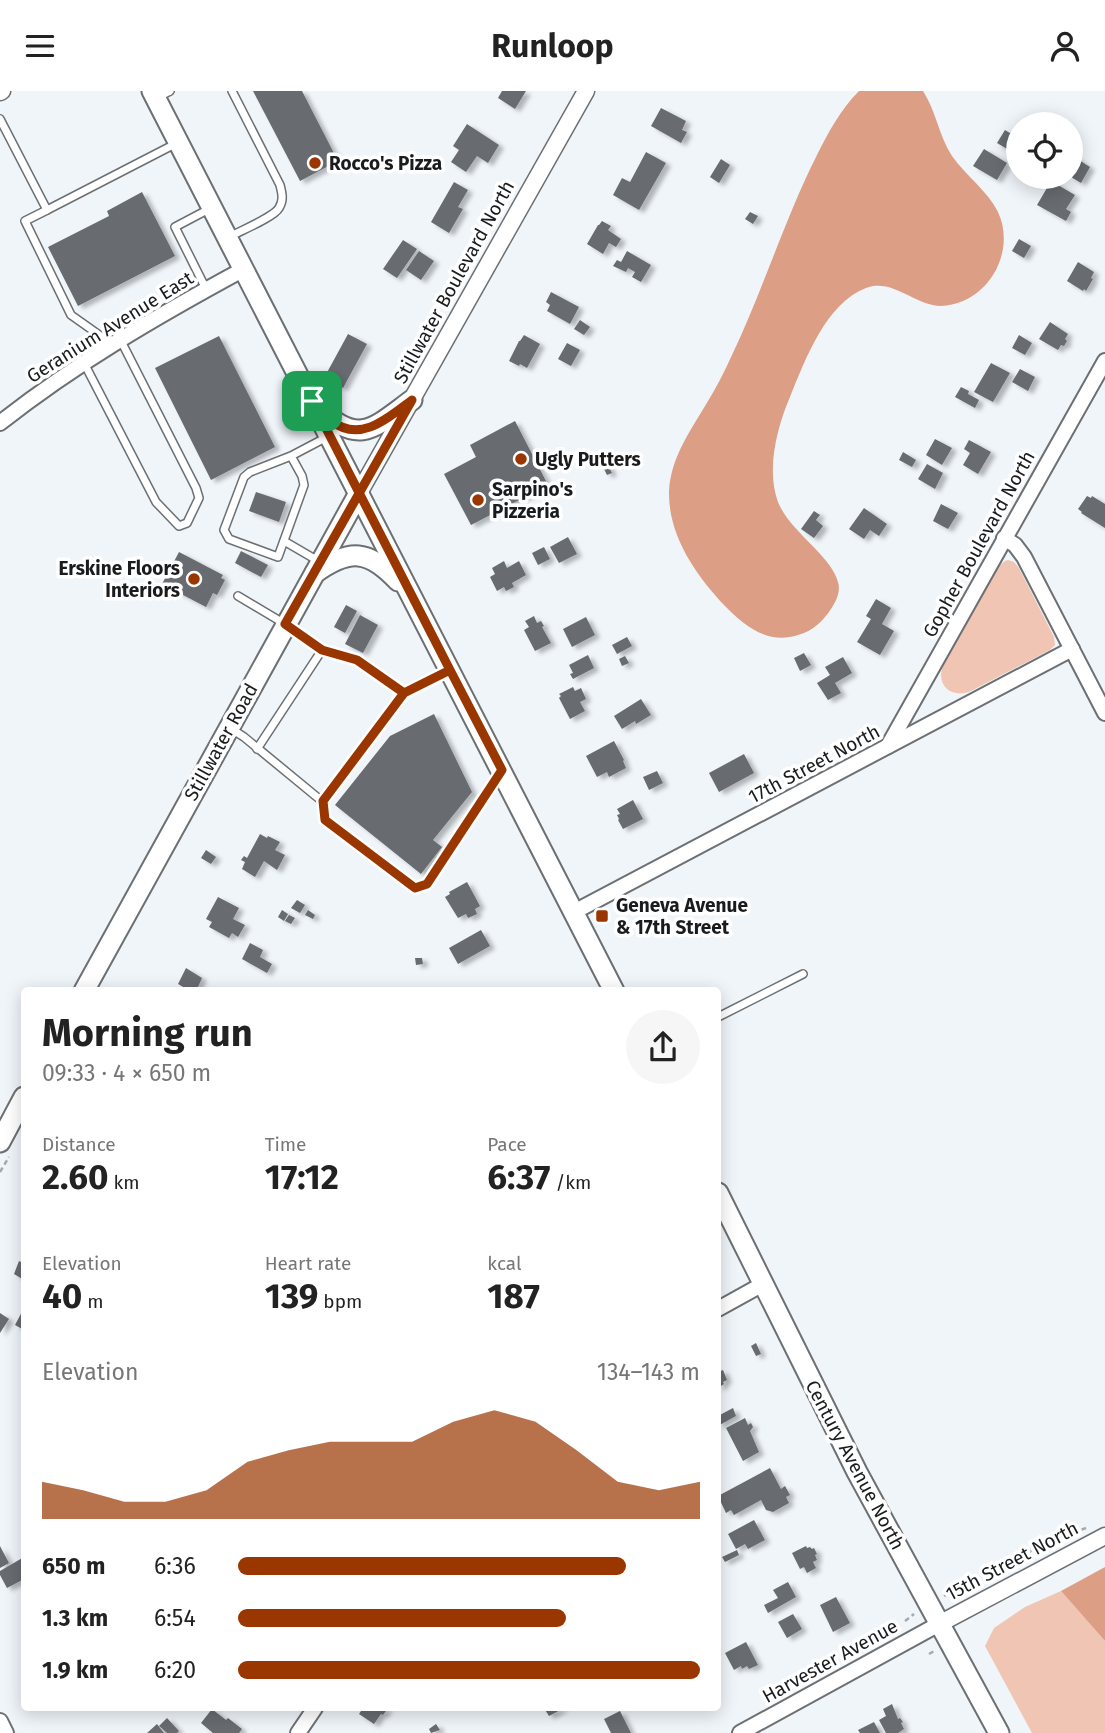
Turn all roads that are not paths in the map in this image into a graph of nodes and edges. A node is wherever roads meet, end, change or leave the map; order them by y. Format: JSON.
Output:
{"nodes":[{"id":1,"x":232,"y":91,"type":"edge"},
{"id":2,"x":586,"y":91,"type":"edge"},
{"id":3,"x":159,"y":93,"type":"edge"},
{"id":4,"x":0,"y":119,"type":"edge"},
{"id":5,"x":178,"y":142,"type":"junction"},
{"id":6,"x":212,"y":208,"type":"junction"},
{"id":7,"x":47,"y":210,"type":"junction"},
{"id":8,"x":228,"y":238,"type":"junction"},
{"id":9,"x":244,"y":269,"type":"junction"},
{"id":10,"x":206,"y":289,"type":"junction"},
{"id":11,"x":116,"y":341,"type":"junction"},
{"id":12,"x":1105,"y":361,"type":"edge"},
{"id":13,"x":84,"y":363,"type":"junction"},
{"id":14,"x":412,"y":400,"type":"junction"},
{"id":15,"x":312,"y":401,"type":"junction"},
{"id":16,"x":0,"y":423,"type":"edge"},
{"id":17,"x":330,"y":436,"type":"junction"},
{"id":18,"x":291,"y":456,"type":"junction"},
{"id":19,"x":359,"y":493,"type":"junction"},
{"id":20,"x":1004,"y":538,"type":"junction"},
{"id":21,"x":284,"y":541,"type":"junction"},
{"id":22,"x":317,"y":568,"type":"junction"},
{"id":23,"x":412,"y":595,"type":"junction"},
{"id":24,"x":238,"y":596,"type":"dead end"},
{"id":25,"x":285,"y":624,"type":"junction"},
{"id":26,"x":1072,"y":649,"type":"junction"},
{"id":27,"x":322,"y":650,"type":"junction"},
{"id":28,"x":450,"y":670,"type":"junction"},
{"id":29,"x":404,"y":693,"type":"junction"},
{"id":30,"x":1105,"y":713,"type":"edge"},
{"id":31,"x":229,"y":728,"type":"junction"},
{"id":32,"x":887,"y":747,"type":"junction"},
{"id":33,"x":257,"y":749,"type":"junction"},
{"id":34,"x":502,"y":770,"type":"junction"},
{"id":35,"x":323,"y":801,"type":"junction"},
{"id":36,"x":574,"y":912,"type":"junction"},
{"id":37,"x":803,"y":974,"type":"dead end"},
{"id":38,"x":86,"y":987,"type":"edge"},
{"id":39,"x":612,"y":987,"type":"edge"},
{"id":40,"x":721,"y":1015,"type":"edge"},
{"id":41,"x":21,"y":1103,"type":"edge"},
{"id":42,"x":0,"y":1142,"type":"edge"},
{"id":43,"x":721,"y":1199,"type":"edge"},
{"id":44,"x":763,"y":1284,"type":"junction"},
{"id":45,"x":721,"y":1307,"type":"edge"},
{"id":46,"x":1105,"y":1536,"type":"edge"},
{"id":47,"x":939,"y":1623,"type":"junction"},
{"id":48,"x":313,"y":1711,"type":"edge"},
{"id":49,"x":0,"y":1721,"type":"edge"},
{"id":50,"x":6,"y":1733,"type":"edge"},
{"id":51,"x":298,"y":1733,"type":"edge"},
{"id":52,"x":740,"y":1733,"type":"edge"},
{"id":53,"x":999,"y":1733,"type":"edge"}],
"edges":[{"from":1,"to":8,"type":"lane"},
{"from":2,"to":14,"type":"street","name":"Stillwater Boulevard North"},
{"from":3,"to":5,"type":"main road"},
{"from":4,"to":7,"type":"lane"},
{"from":5,"to":6,"type":"main road"},
{"from":5,"to":7,"type":"lane"},
{"from":6,"to":8,"type":"main road"},
{"from":6,"to":10,"type":"lane"},
{"from":7,"to":11,"type":"lane"},
{"from":8,"to":9,"type":"main road"},
{"from":9,"to":10,"type":"street","name":"Geranium Avenue East"},
{"from":9,"to":15,"type":"main road"},
{"from":10,"to":11,"type":"street","name":"Geranium Avenue East"},
{"from":11,"to":13,"type":"street","name":"Geranium Avenue East"},
{"from":11,"to":13,"type":"lane"},
{"from":12,"to":20,"type":"street","name":"Gopher Boulevard North"},
{"from":13,"to":16,"type":"street","name":"Geranium Avenue East"},
{"from":14,"to":15,"type":"main road"},
{"from":14,"to":19,"type":"street","name":"Stillwater Boulevard North"},
{"from":15,"to":17,"type":"main road"},
{"from":17,"to":18,"type":"lane"},
{"from":17,"to":19,"type":"main road"},
{"from":18,"to":21,"type":"lane"},
{"from":18,"to":21,"type":"lane"},
{"from":19,"to":22,"type":"main road","name":"Stillwater Road"},
{"from":19,"to":23,"type":"main road"},
{"from":20,"to":26,"type":"street"},
{"from":20,"to":32,"type":"street","name":"Gopher Boulevard North"},
{"from":21,"to":22,"type":"lane"},
{"from":22,"to":23,"type":"main road"},
{"from":22,"to":25,"type":"main road","name":"Stillwater Road"},
{"from":23,"to":28,"type":"main road"},
{"from":24,"to":25,"type":"lane"},
{"from":25,"to":27,"type":"lane"},
{"from":25,"to":31,"type":"main road","name":"Stillwater Road"},
{"from":26,"to":30,"type":"street"},
{"from":26,"to":32,"type":"street","name":"17th Street North"},
{"from":27,"to":29,"type":"lane"},
{"from":27,"to":33,"type":"lane"},
{"from":28,"to":29,"type":"lane"},
{"from":28,"to":34,"type":"main road"},
{"from":29,"to":35,"type":"lane"},
{"from":31,"to":33,"type":"lane"},
{"from":31,"to":38,"type":"main road","name":"Stillwater Road"},
{"from":32,"to":36,"type":"street","name":"17th Street North"},
{"from":33,"to":35,"type":"lane"},
{"from":34,"to":35,"type":"lane"},
{"from":34,"to":36,"type":"main road"},
{"from":36,"to":39,"type":"main road"},
{"from":37,"to":40,"type":"lane"},
{"from":41,"to":42,"type":"main road"},
{"from":43,"to":44,"type":"main road","name":"Century Avenue North"},
{"from":44,"to":45,"type":"street"},
{"from":44,"to":47,"type":"main road","name":"Century Avenue North"},
{"from":46,"to":47,"type":"street","name":"15th Street North"},
{"from":47,"to":52,"type":"street","name":"Harvester Avenue"},
{"from":47,"to":53,"type":"main road","name":"Century Avenue North"},
{"from":48,"to":51,"type":"street"},
{"from":49,"to":50,"type":"street"}]}
